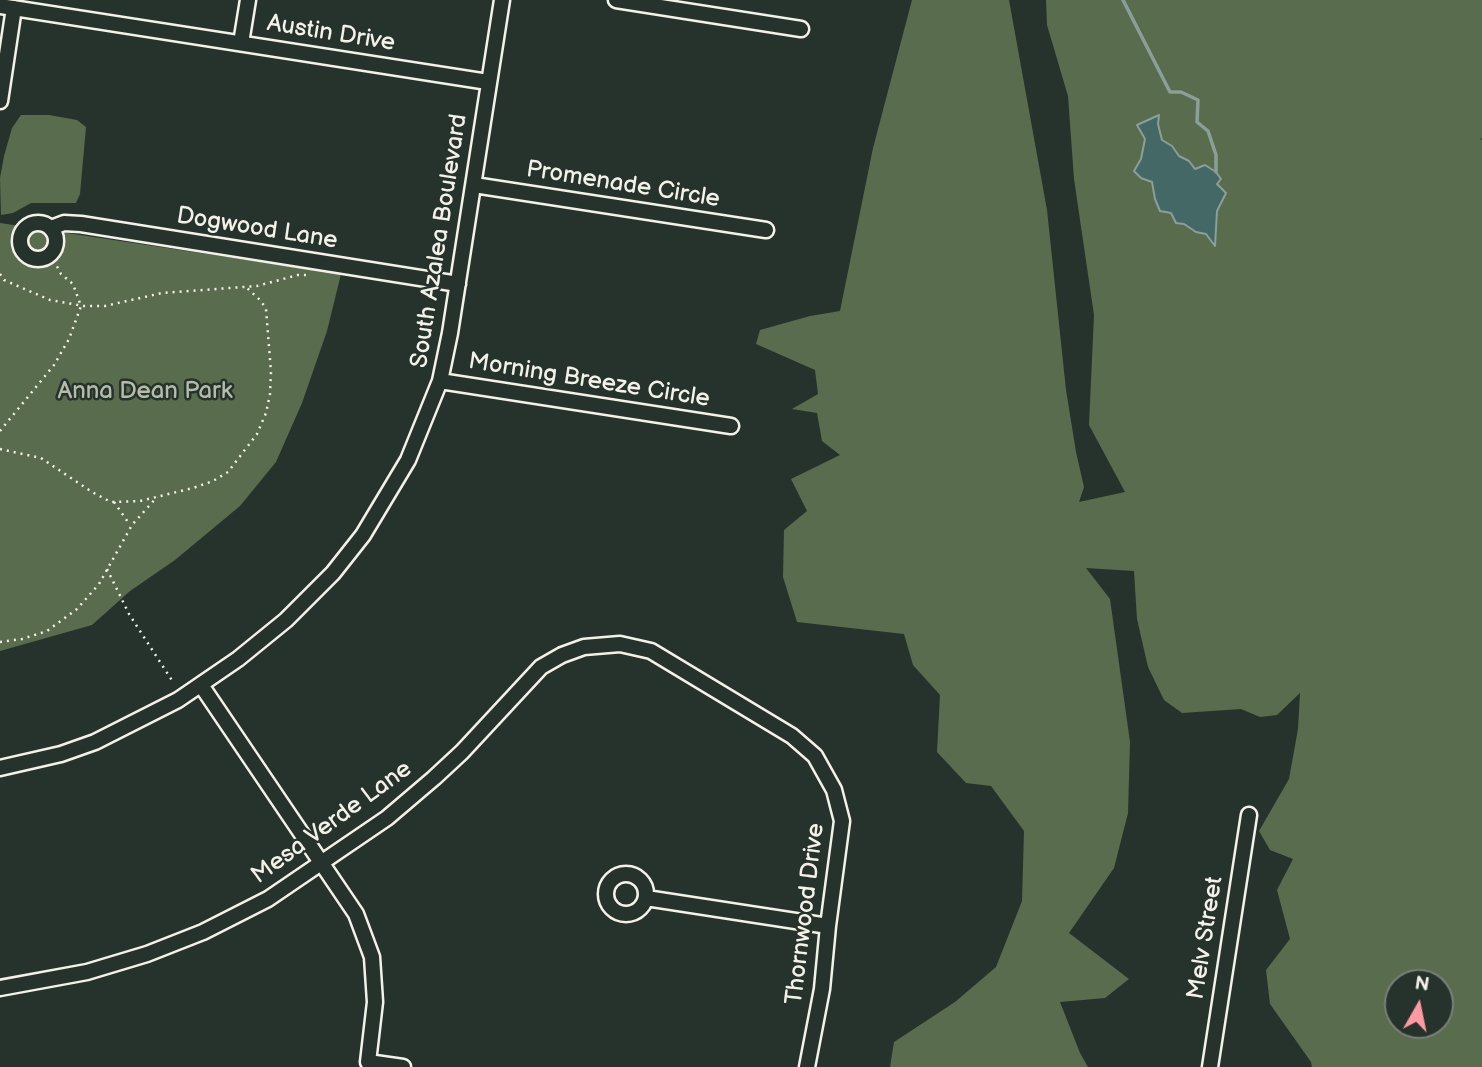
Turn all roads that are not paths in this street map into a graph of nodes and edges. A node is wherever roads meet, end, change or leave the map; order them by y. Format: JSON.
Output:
{"nodes":[{"id":1,"x":248,"y":0,"type":"edge"},
{"id":2,"x":502,"y":0,"type":"edge"},
{"id":3,"x":616,"y":0,"type":"edge"},
{"id":4,"x":7,"y":7,"type":"edge"},
{"id":5,"x":801,"y":29,"type":"dead end"},
{"id":6,"x":241,"y":43,"type":"junction"},
{"id":7,"x":488,"y":82,"type":"junction"},
{"id":8,"x":0,"y":101,"type":"edge"},
{"id":9,"x":474,"y":185,"type":"junction"},
{"id":10,"x":51,"y":228,"type":"junction"},
{"id":11,"x":766,"y":230,"type":"dead end"},
{"id":12,"x":457,"y":284,"type":"junction"},
{"id":13,"x":440,"y":381,"type":"junction"},
{"id":14,"x":732,"y":426,"type":"dead end"},
{"id":15,"x":651,"y":651,"type":"joint"},
{"id":16,"x":201,"y":685,"type":"junction"},
{"id":17,"x":0,"y":768,"type":"edge"},
{"id":18,"x":1249,"y":815,"type":"dead end"},
{"id":19,"x":323,"y":864,"type":"junction"},
{"id":20,"x":646,"y":898,"type":"dead end"},
{"id":21,"x":828,"y":926,"type":"junction"},
{"id":22,"x":0,"y":988,"type":"edge"},
{"id":23,"x":367,"y":1064,"type":"edge"},
{"id":24,"x":403,"y":1067,"type":"edge"},
{"id":25,"x":807,"y":1067,"type":"edge"},
{"id":26,"x":1210,"y":1067,"type":"edge"}],
"edges":[{"from":1,"to":6,"type":"street"},
{"from":2,"to":7,"type":"street","name":"South Azalea Boulevard"},
{"from":3,"to":5,"type":"street"},
{"from":4,"to":6,"type":"street","name":"Austin Drive"},
{"from":4,"to":8,"type":"street"},
{"from":6,"to":7,"type":"street","name":"Austin Drive"},
{"from":7,"to":9,"type":"street","name":"South Azalea Boulevard"},
{"from":9,"to":11,"type":"street","name":"Promenade Circle"},
{"from":9,"to":12,"type":"street","name":"South Azalea Boulevard"},
{"from":10,"to":10,"type":"street","name":"Dogwood Lane"},
{"from":10,"to":12,"type":"street","name":"Dogwood Lane"},
{"from":12,"to":13,"type":"street","name":"South Azalea Boulevard"},
{"from":13,"to":14,"type":"street","name":"Morning Breeze Circle"},
{"from":13,"to":16,"type":"street","name":"South Azalea Boulevard"},
{"from":15,"to":19,"type":"street","name":"Mesa Verde Lane"},
{"from":15,"to":21,"type":"street","name":"Thornwood Drive"},
{"from":16,"to":17,"type":"street","name":"South Azalea Boulevard"},
{"from":16,"to":19,"type":"street"},
{"from":18,"to":26,"type":"street","name":"Melv Street"},
{"from":19,"to":22,"type":"street","name":"Mesa Verde Lane"},
{"from":19,"to":23,"type":"street"},
{"from":20,"to":21,"type":"street"},
{"from":21,"to":25,"type":"street","name":"Thornwood Drive"},
{"from":23,"to":24,"type":"street"}]}
